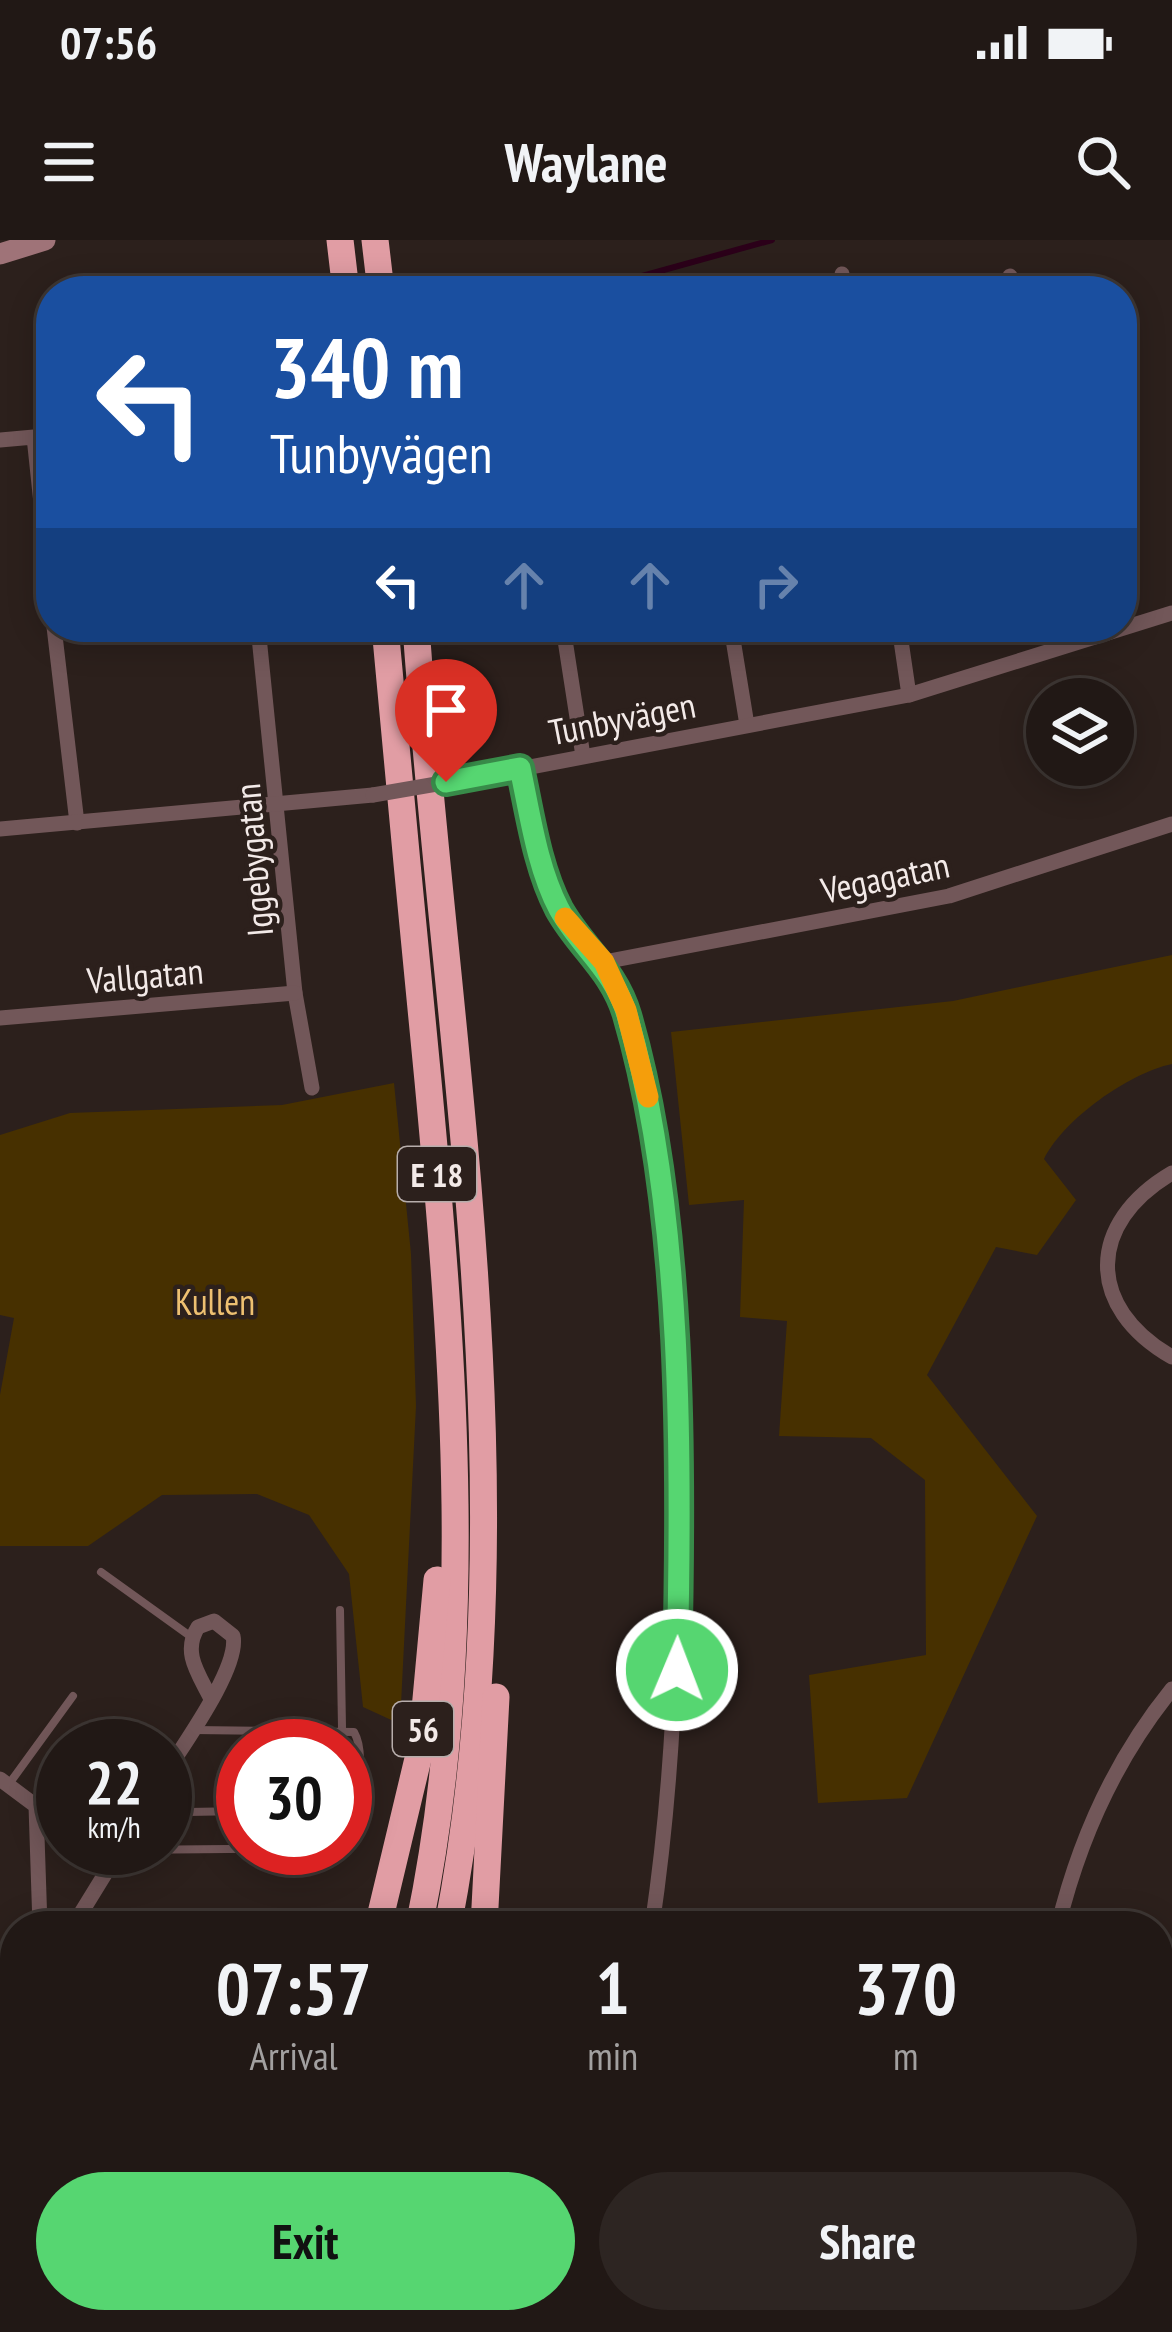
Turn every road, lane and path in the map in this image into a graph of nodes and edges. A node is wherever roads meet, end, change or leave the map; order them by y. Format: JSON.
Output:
{"nodes":[{"id":1,"x":45,"y":240,"type":"edge"},
{"id":2,"x":340,"y":240,"type":"edge"},
{"id":3,"x":378,"y":246,"type":"edge"},
{"id":4,"x":0,"y":254,"type":"edge"},
{"id":5,"x":344,"y":276,"type":"edge"},
{"id":6,"x":380,"y":276,"type":"edge"},
{"id":7,"x":0,"y":440,"type":"edge"},
{"id":8,"x":36,"y":456,"type":"edge"},
{"id":9,"x":1172,"y":613,"type":"edge"},
{"id":10,"x":1137,"y":621,"type":"edge"},
{"id":11,"x":56,"y":642,"type":"edge"},
{"id":12,"x":260,"y":642,"type":"edge"},
{"id":13,"x":386,"y":642,"type":"edge"},
{"id":14,"x":417,"y":642,"type":"edge"},
{"id":15,"x":565,"y":642,"type":"edge"},
{"id":16,"x":733,"y":642,"type":"edge"},
{"id":17,"x":901,"y":642,"type":"edge"},
{"id":18,"x":1054,"y":642,"type":"edge"},
{"id":19,"x":909,"y":695,"type":"junction"},
{"id":20,"x":747,"y":725,"type":"junction"},
{"id":21,"x":583,"y":756,"type":"junction"},
{"id":22,"x":520,"y":768,"type":"junction"},
{"id":23,"x":279,"y":807,"type":"junction"},
{"id":24,"x":77,"y":823,"type":"junction"},
{"id":25,"x":1172,"y":824,"type":"edge"},
{"id":26,"x":0,"y":829,"type":"edge"},
{"id":27,"x":604,"y":962,"type":"junction"},
{"id":28,"x":295,"y":993,"type":"junction"},
{"id":29,"x":0,"y":1018,"type":"edge"},
{"id":30,"x":312,"y":1088,"type":"dead end"},
{"id":31,"x":1172,"y":1173,"type":"edge"},
{"id":32,"x":1172,"y":1357,"type":"edge"},
{"id":33,"x":454,"y":1534,"type":"junction"},
{"id":34,"x":101,"y":1572,"type":"dead end"},
{"id":35,"x":340,"y":1610,"type":"dead end"},
{"id":36,"x":482,"y":1616,"type":"junction"},
{"id":37,"x":192,"y":1636,"type":"junction"},
{"id":38,"x":1172,"y":1690,"type":"edge"},
{"id":39,"x":73,"y":1696,"type":"dead end"},
{"id":40,"x":210,"y":1697,"type":"junction"},
{"id":41,"x":342,"y":1719,"type":"edge"},
{"id":42,"x":192,"y":1730,"type":"joint"},
{"id":43,"x":216,"y":1730,"type":"edge"},
{"id":44,"x":4,"y":1782,"type":"edge"},
{"id":45,"x":104,"y":1875,"type":"edge"},
{"id":46,"x":40,"y":1911,"type":"edge"},
{"id":47,"x":82,"y":1911,"type":"edge"},
{"id":48,"x":382,"y":1911,"type":"edge"},
{"id":49,"x":421,"y":1911,"type":"edge"},
{"id":50,"x":450,"y":1911,"type":"edge"},
{"id":51,"x":485,"y":1911,"type":"edge"},
{"id":52,"x":653,"y":1911,"type":"edge"},
{"id":53,"x":1063,"y":1911,"type":"edge"}],
"edges":[{"from":1,"to":4,"type":"street"},
{"from":2,"to":5,"type":"highway"},
{"from":3,"to":6,"type":"highway"},
{"from":7,"to":8,"type":"street"},
{"from":9,"to":10,"type":"street","name":"Tunbyvägen"},
{"from":11,"to":24,"type":"street"},
{"from":12,"to":23,"type":"street","name":"Iggebygatan"},
{"from":13,"to":33,"type":"highway","number":"E 18"},
{"from":14,"to":36,"type":"highway","number":"E 18"},
{"from":15,"to":21,"type":"street"},
{"from":16,"to":20,"type":"street"},
{"from":17,"to":19,"type":"street"},
{"from":18,"to":19,"type":"street","name":"Tunbyvägen"},
{"from":19,"to":20,"type":"street","name":"Tunbyvägen"},
{"from":20,"to":21,"type":"street","name":"Tunbyvägen"},
{"from":21,"to":22,"type":"street","name":"Tunbyvägen"},
{"from":22,"to":23,"type":"street","name":"Tunbyvägen","bridge":true},
{"from":22,"to":27,"type":"street"},
{"from":23,"to":24,"type":"street","name":"Tunbyvägen"},
{"from":23,"to":28,"type":"street","name":"Iggebygatan"},
{"from":24,"to":26,"type":"street","name":"Tunbyvägen"},
{"from":25,"to":27,"type":"street","name":"Vegagatan"},
{"from":27,"to":52,"type":"street"},
{"from":28,"to":29,"type":"street","name":"Vallgatan"},
{"from":28,"to":30,"type":"street","name":"Iggebygatan"},
{"from":31,"to":32,"type":"street"},
{"from":33,"to":48,"type":"highway","number":"56"},
{"from":33,"to":49,"type":"highway","number":"E 18"},
{"from":34,"to":37,"type":"lane"},
{"from":35,"to":41,"type":"lane"},
{"from":36,"to":50,"type":"highway","number":"E 18"},
{"from":36,"to":51,"type":"highway","number":"56"},
{"from":37,"to":40,"type":"street"},
{"from":37,"to":40,"type":"street"},
{"from":38,"to":53,"type":"street"},
{"from":39,"to":44,"type":"lane"},
{"from":40,"to":42,"type":"street"},
{"from":42,"to":43,"type":"lane"},
{"from":44,"to":46,"type":"street"},
{"from":45,"to":47,"type":"street"}]}
